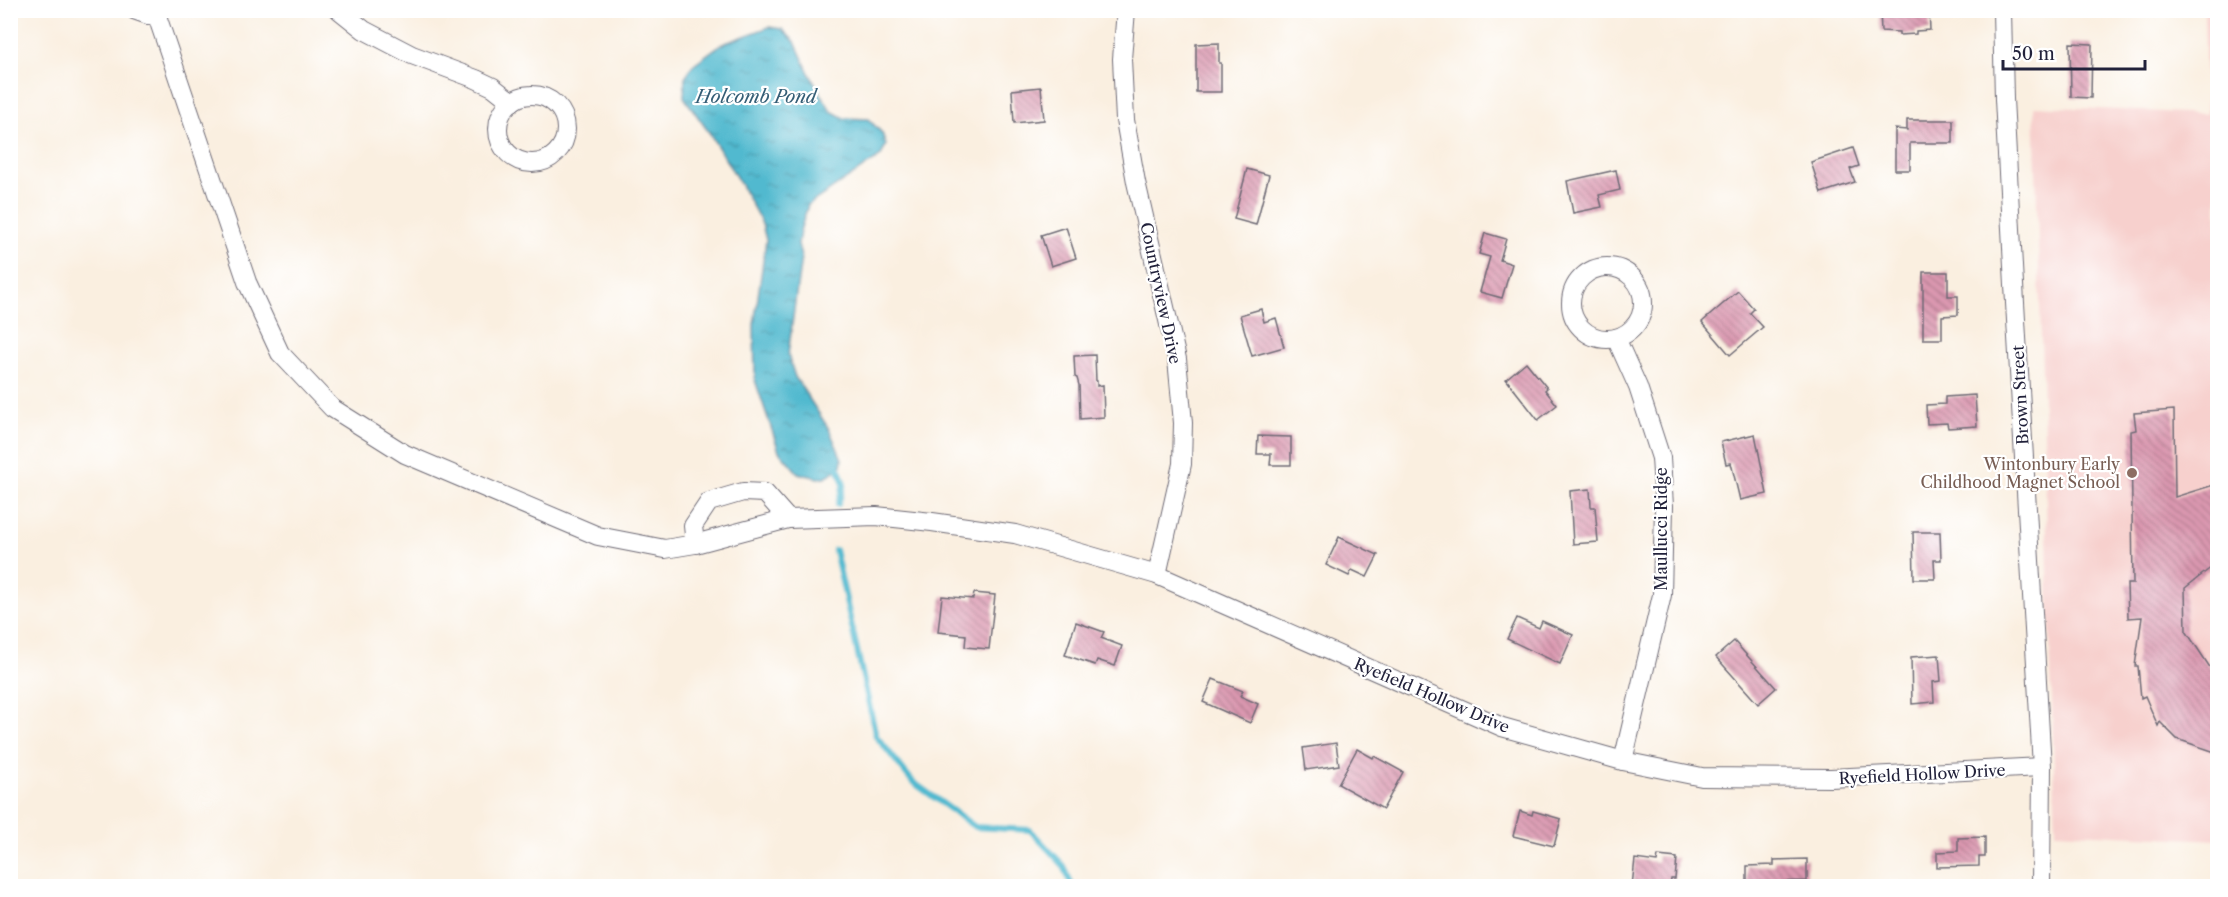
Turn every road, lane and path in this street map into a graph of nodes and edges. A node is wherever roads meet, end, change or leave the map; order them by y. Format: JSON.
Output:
{"nodes":[{"id":1,"x":134,"y":10,"type":"edge"},
{"id":2,"x":339,"y":10,"type":"edge"},
{"id":3,"x":1126,"y":10,"type":"edge"},
{"id":4,"x":2002,"y":10,"type":"edge"},
{"id":5,"x":159,"y":12,"type":"edge"},
{"id":6,"x":512,"y":102,"type":"dead end"},
{"id":7,"x":1616,"y":338,"type":"dead end"},
{"id":8,"x":788,"y":519,"type":"junction"},
{"id":9,"x":695,"y":544,"type":"junction"},
{"id":10,"x":1158,"y":575,"type":"junction"},
{"id":11,"x":1623,"y":760,"type":"junction"},
{"id":12,"x":2042,"y":767,"type":"junction"},
{"id":13,"x":2041,"y":886,"type":"edge"}],
"edges":[{"from":1,"to":5,"type":"street"},
{"from":2,"to":6,"type":"street"},
{"from":3,"to":10,"type":"street","name":"Countryview Drive"},
{"from":4,"to":12,"type":"street","name":"Brown Street"},
{"from":5,"to":9,"type":"street","name":"Ryefield Hollow Drive"},
{"from":7,"to":11,"type":"street","name":"Maullucci Ridge"},
{"from":8,"to":9,"type":"street","name":"Ryefield Hollow Drive"},
{"from":8,"to":9,"type":"street"},
{"from":8,"to":10,"type":"street","name":"Ryefield Hollow Drive"},
{"from":10,"to":11,"type":"street","name":"Ryefield Hollow Drive"},
{"from":11,"to":12,"type":"street","name":"Ryefield Hollow Drive"},
{"from":12,"to":13,"type":"street","name":"Brown Street"}]}
